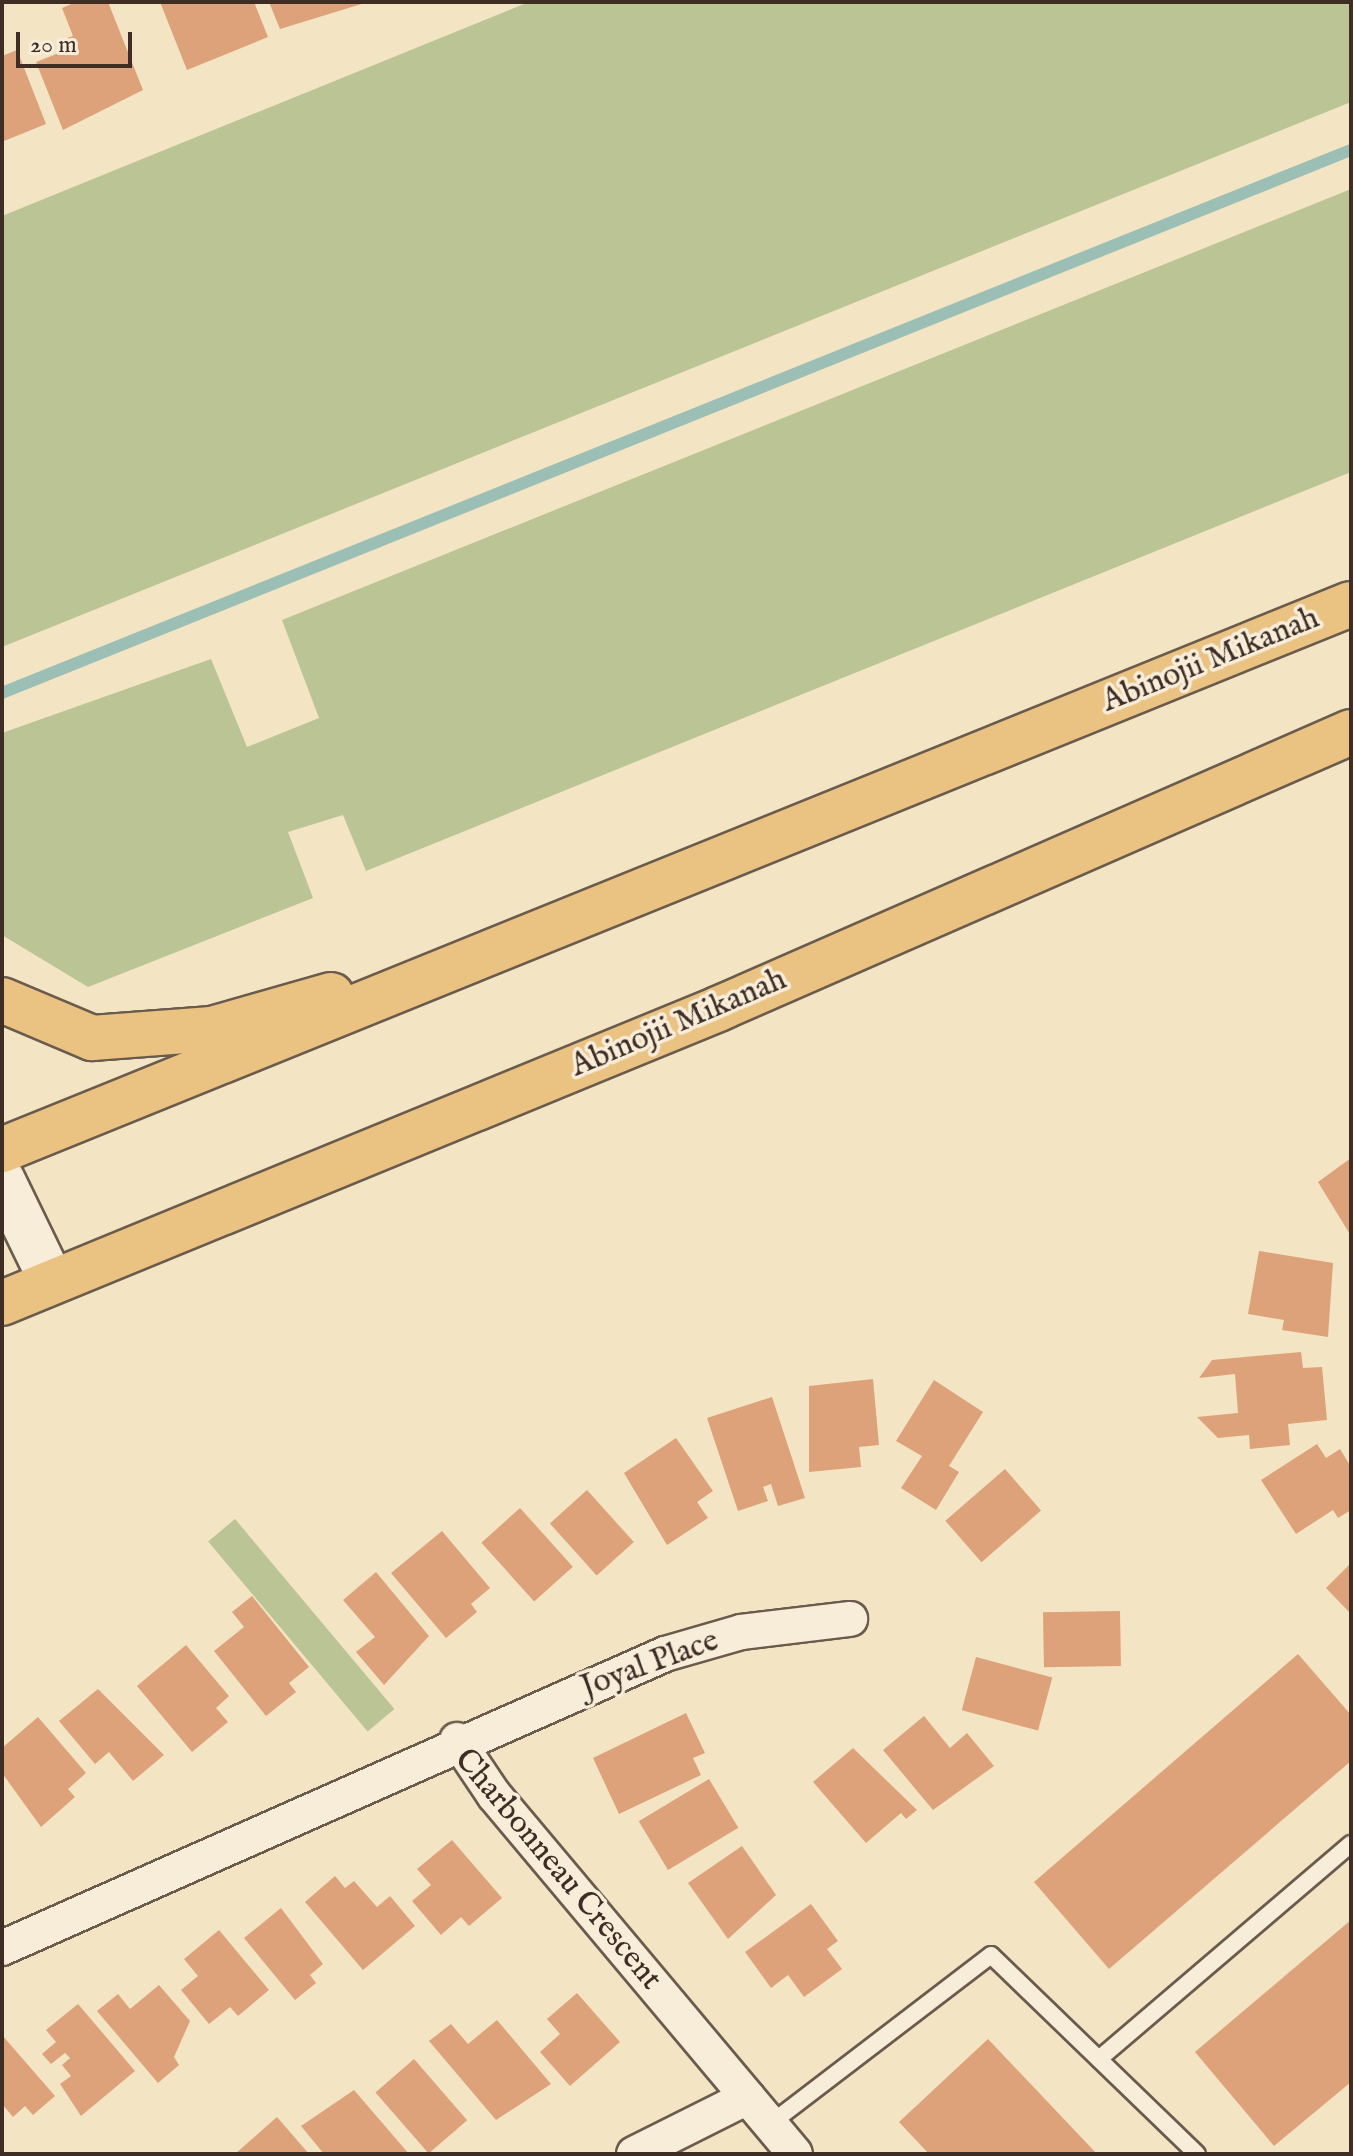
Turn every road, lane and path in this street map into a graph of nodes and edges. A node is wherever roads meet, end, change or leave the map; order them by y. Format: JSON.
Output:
{"nodes":[{"id":1,"x":1351,"y":604,"type":"edge"},
{"id":2,"x":1351,"y":732,"type":"edge"},
{"id":3,"x":427,"y":978,"type":"junction"},
{"id":4,"x":2,"y":1000,"type":"edge"},
{"id":5,"x":2,"y":1150,"type":"edge"},
{"id":6,"x":2,"y":1179,"type":"edge"},
{"id":7,"x":52,"y":1282,"type":"junction"},
{"id":8,"x":2,"y":1303,"type":"edge"},
{"id":9,"x":850,"y":1619,"type":"dead end"},
{"id":10,"x":457,"y":1740,"type":"junction"},
{"id":11,"x":1351,"y":1844,"type":"edge"},
{"id":12,"x":2,"y":1948,"type":"edge"},
{"id":13,"x":1099,"y":2059,"type":"junction"},
{"id":14,"x":748,"y":2097,"type":"junction"},
{"id":15,"x":770,"y":2124,"type":"junction"},
{"id":16,"x":634,"y":2154,"type":"edge"},
{"id":17,"x":795,"y":2154,"type":"edge"},
{"id":18,"x":1197,"y":2154,"type":"edge"}],
"edges":[{"from":1,"to":3,"type":"main road","name":"Abinojii Mikanah"},
{"from":2,"to":7,"type":"main road","name":"Abinojii Mikanah"},
{"from":3,"to":4,"type":"main road"},
{"from":3,"to":5,"type":"main road","name":"Abinojii Mikanah"},
{"from":6,"to":7,"type":"street"},
{"from":7,"to":8,"type":"main road","name":"Abinojii Mikanah"},
{"from":9,"to":10,"type":"street","name":"Joyal Place"},
{"from":10,"to":12,"type":"street","name":"Charbonneau Crescent"},
{"from":10,"to":14,"type":"street","name":"Charbonneau Crescent"},
{"from":11,"to":13,"type":"lane"},
{"from":13,"to":15,"type":"lane"},
{"from":13,"to":18,"type":"lane"},
{"from":14,"to":15,"type":"street","name":"Charbonneau Crescent"},
{"from":14,"to":16,"type":"street"},
{"from":15,"to":17,"type":"street","name":"Charbonneau Crescent"}]}
